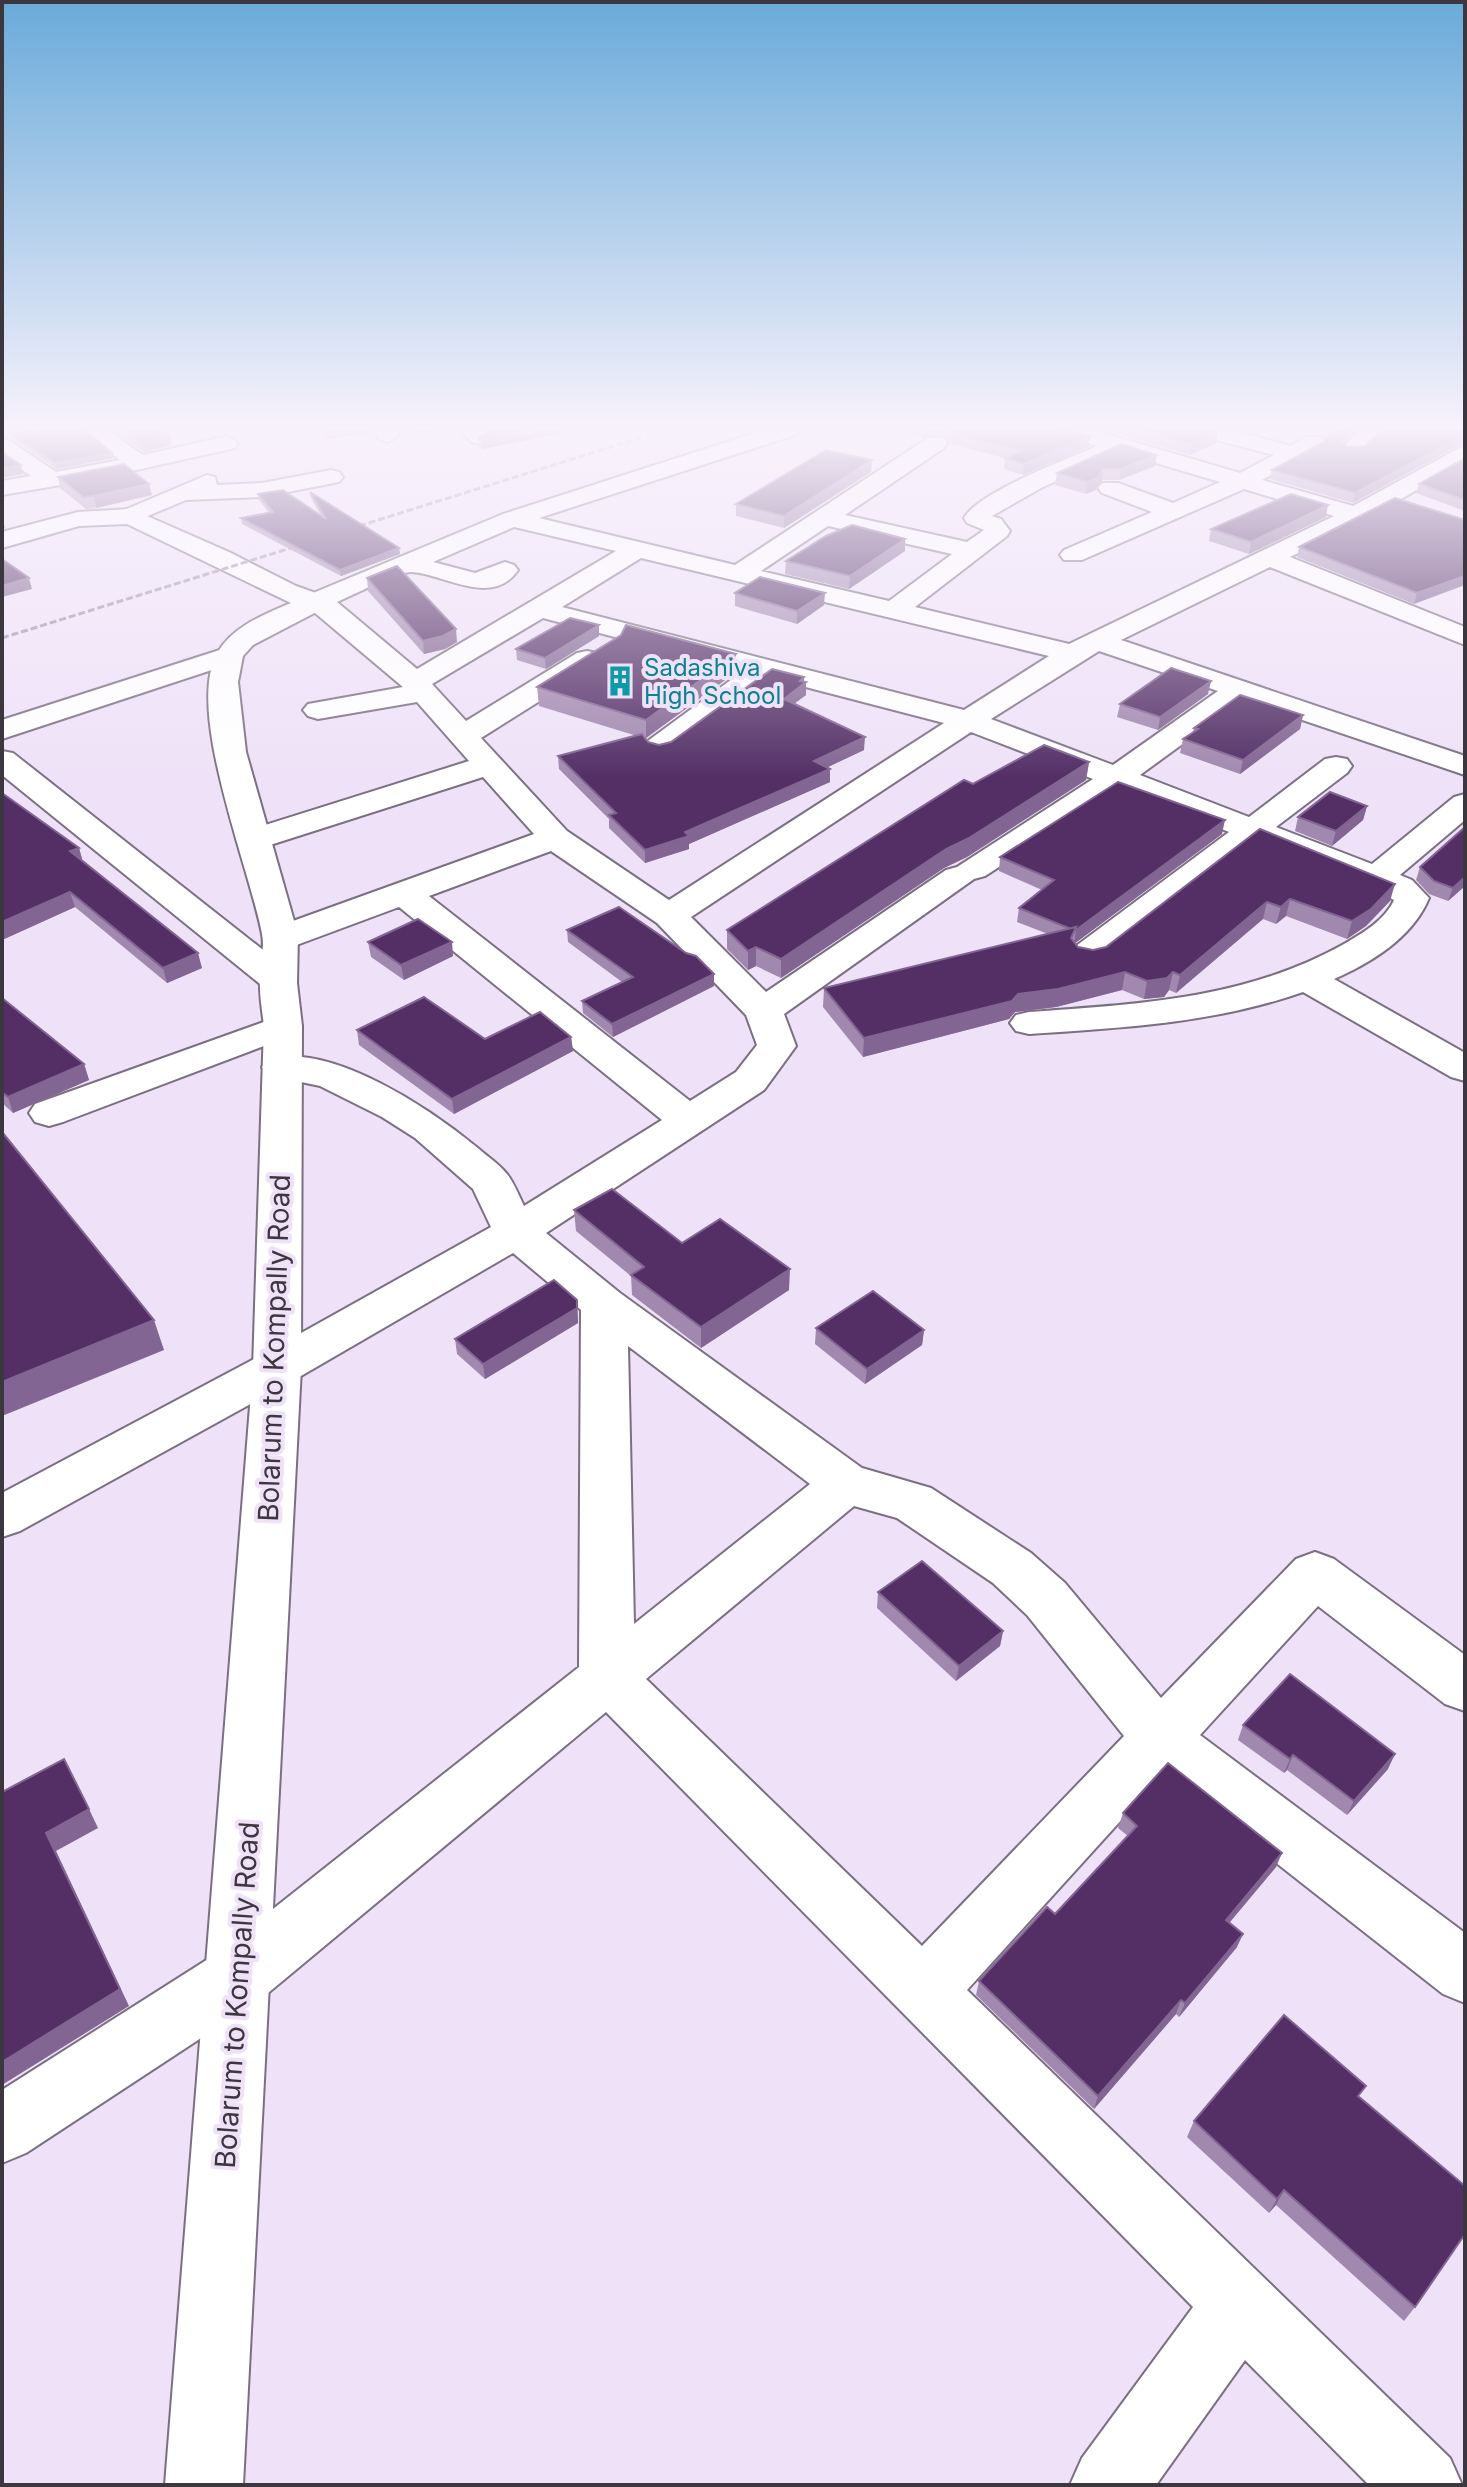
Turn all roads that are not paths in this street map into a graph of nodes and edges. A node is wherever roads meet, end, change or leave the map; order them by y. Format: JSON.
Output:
{"nodes":[{"id":1,"x":196,"y":546,"type":"edge"},
{"id":2,"x":448,"y":546,"type":"edge"},
{"id":3,"x":620,"y":546,"type":"edge"},
{"id":4,"x":780,"y":546,"type":"edge"},
{"id":5,"x":950,"y":546,"type":"edge"},
{"id":6,"x":978,"y":546,"type":"edge"},
{"id":7,"x":1094,"y":546,"type":"edge"},
{"id":8,"x":1292,"y":546,"type":"edge"},
{"id":9,"x":636,"y":550,"type":"junction"},
{"id":10,"x":972,"y":551,"type":"junction"},
{"id":11,"x":1073,"y":555,"type":"dead end"},
{"id":12,"x":1269,"y":557,"type":"junction"},
{"id":13,"x":408,"y":563,"type":"junction"},
{"id":14,"x":505,"y":570,"type":"dead end"},
{"id":15,"x":737,"y":575,"type":"junction"},
{"id":16,"x":315,"y":602,"type":"junction"},
{"id":17,"x":1451,"y":607,"type":"dead end"},
{"id":18,"x":539,"y":609,"type":"junction"},
{"id":19,"x":893,"y":611,"type":"junction"},
{"id":20,"x":1418,"y":619,"type":"junction"},
{"id":21,"x":1377,"y":632,"type":"dead end"},
{"id":22,"x":1465,"y":637,"type":"edge"},
{"id":23,"x":610,"y":645,"type":"edge"},
{"id":24,"x":1084,"y":647,"type":"junction"},
{"id":25,"x":229,"y":655,"type":"junction"},
{"id":26,"x":767,"y":667,"type":"junction"},
{"id":27,"x":419,"y":687,"type":"junction"},
{"id":28,"x":1232,"y":695,"type":"dead end"},
{"id":29,"x":318,"y":710,"type":"dead end"},
{"id":30,"x":970,"y":721,"type":"junction"},
{"id":31,"x":2,"y":730,"type":"edge"},
{"id":32,"x":463,"y":736,"type":"junction"},
{"id":33,"x":660,"y":746,"type":"edge"},
{"id":34,"x":2,"y":760,"type":"edge"},
{"id":35,"x":490,"y":765,"type":"junction"},
{"id":36,"x":1336,"y":766,"type":"dead end"},
{"id":37,"x":1465,"y":766,"type":"edge"},
{"id":38,"x":1116,"y":778,"type":"junction"},
{"id":39,"x":1465,"y":804,"type":"edge"},
{"id":40,"x":1252,"y":830,"type":"junction"},
{"id":41,"x":555,"y":838,"type":"junction"},
{"id":42,"x":255,"y":839,"type":"junction"},
{"id":43,"x":1376,"y":877,"type":"junction"},
{"id":44,"x":404,"y":893,"type":"junction"},
{"id":45,"x":669,"y":916,"type":"junction"},
{"id":46,"x":281,"y":938,"type":"junction"},
{"id":47,"x":1089,"y":954,"type":"edge"},
{"id":48,"x":1306,"y":978,"type":"junction"},
{"id":49,"x":278,"y":980,"type":"junction"},
{"id":50,"x":764,"y":1011,"type":"junction"},
{"id":51,"x":1029,"y":1023,"type":"dead end"},
{"id":52,"x":283,"y":1026,"type":"junction"},
{"id":53,"x":282,"y":1067,"type":"junction"},
{"id":54,"x":1465,"y":1069,"type":"edge"},
{"id":55,"x":49,"y":1113,"type":"dead end"},
{"id":56,"x":689,"y":1121,"type":"junction"},
{"id":57,"x":516,"y":1232,"type":"junction"},
{"id":58,"x":604,"y":1304,"type":"junction"},
{"id":59,"x":277,"y":1368,"type":"junction"},
{"id":60,"x":846,"y":1484,"type":"junction"},
{"id":61,"x":2,"y":1517,"type":"edge"},
{"id":62,"x":607,"y":1677,"type":"junction"},
{"id":63,"x":1465,"y":1687,"type":"edge"},
{"id":64,"x":1160,"y":1738,"type":"junction"},
{"id":65,"x":1465,"y":1972,"type":"edge"},
{"id":66,"x":239,"y":1976,"type":"junction"},
{"id":67,"x":925,"y":1991,"type":"junction"},
{"id":68,"x":2,"y":2129,"type":"edge"},
{"id":69,"x":1239,"y":2306,"type":"junction"},
{"id":70,"x":204,"y":2485,"type":"edge"},
{"id":71,"x":1109,"y":2485,"type":"edge"},
{"id":72,"x":1423,"y":2485,"type":"edge"}],
"edges":[{"from":1,"to":16,"type":"street"},
{"from":2,"to":13,"type":"street"},
{"from":3,"to":9,"type":"street"},
{"from":4,"to":15,"type":"street"},
{"from":5,"to":10,"type":"street"},
{"from":6,"to":10,"type":"street"},
{"from":7,"to":11,"type":"street"},
{"from":8,"to":12,"type":"street"},
{"from":9,"to":15,"type":"street"},
{"from":9,"to":18,"type":"street"},
{"from":10,"to":19,"type":"street"},
{"from":12,"to":20,"type":"street"},
{"from":12,"to":24,"type":"street"},
{"from":13,"to":14,"type":"street"},
{"from":13,"to":16,"type":"street"},
{"from":15,"to":19,"type":"street"},
{"from":16,"to":25,"type":"street"},
{"from":16,"to":27,"type":"street"},
{"from":17,"to":20,"type":"street"},
{"from":18,"to":26,"type":"street"},
{"from":18,"to":27,"type":"street"},
{"from":19,"to":24,"type":"street"},
{"from":20,"to":21,"type":"street"},
{"from":20,"to":22,"type":"street"},
{"from":23,"to":32,"type":"street"},
{"from":24,"to":30,"type":"street"},
{"from":24,"to":37,"type":"street"},
{"from":25,"to":31,"type":"street"},
{"from":25,"to":42,"type":"street","name":"Bolarum to Kompally Road"},
{"from":26,"to":30,"type":"street"},
{"from":26,"to":33,"type":"street"},
{"from":27,"to":29,"type":"street"},
{"from":27,"to":32,"type":"street"},
{"from":28,"to":38,"type":"street"},
{"from":30,"to":38,"type":"street"},
{"from":30,"to":45,"type":"street"},
{"from":32,"to":35,"type":"street"},
{"from":34,"to":49,"type":"street"},
{"from":35,"to":41,"type":"street"},
{"from":35,"to":42,"type":"street"},
{"from":36,"to":40,"type":"street"},
{"from":38,"to":40,"type":"street"},
{"from":38,"to":50,"type":"street"},
{"from":39,"to":43,"type":"street"},
{"from":40,"to":43,"type":"street"},
{"from":40,"to":47,"type":"street"},
{"from":41,"to":44,"type":"street"},
{"from":41,"to":45,"type":"street"},
{"from":42,"to":46,"type":"street","name":"Bolarum to Kompally Road"},
{"from":43,"to":48,"type":"street"},
{"from":44,"to":46,"type":"street"},
{"from":44,"to":56,"type":"street"},
{"from":45,"to":50,"type":"street"},
{"from":46,"to":49,"type":"street","name":"Bolarum to Kompally Road"},
{"from":48,"to":51,"type":"street"},
{"from":48,"to":54,"type":"street"},
{"from":49,"to":52,"type":"street","name":"Bolarum to Kompally Road"},
{"from":50,"to":56,"type":"street"},
{"from":52,"to":53,"type":"street","name":"Bolarum to Kompally Road"},
{"from":52,"to":55,"type":"street"},
{"from":53,"to":57,"type":"street"},
{"from":53,"to":59,"type":"street","name":"Bolarum to Kompally Road"},
{"from":56,"to":57,"type":"street"},
{"from":57,"to":58,"type":"street"},
{"from":57,"to":59,"type":"street"},
{"from":58,"to":60,"type":"street"},
{"from":58,"to":62,"type":"street"},
{"from":59,"to":61,"type":"street"},
{"from":59,"to":66,"type":"street","name":"Bolarum to Kompally Road"},
{"from":60,"to":62,"type":"street"},
{"from":60,"to":64,"type":"street"},
{"from":62,"to":66,"type":"street"},
{"from":62,"to":67,"type":"street"},
{"from":63,"to":64,"type":"street"},
{"from":64,"to":65,"type":"street"},
{"from":64,"to":67,"type":"street"},
{"from":66,"to":68,"type":"street"},
{"from":66,"to":70,"type":"street","name":"Bolarum to Kompally Road"},
{"from":67,"to":69,"type":"street"},
{"from":69,"to":71,"type":"street"},
{"from":69,"to":72,"type":"street"}]}
